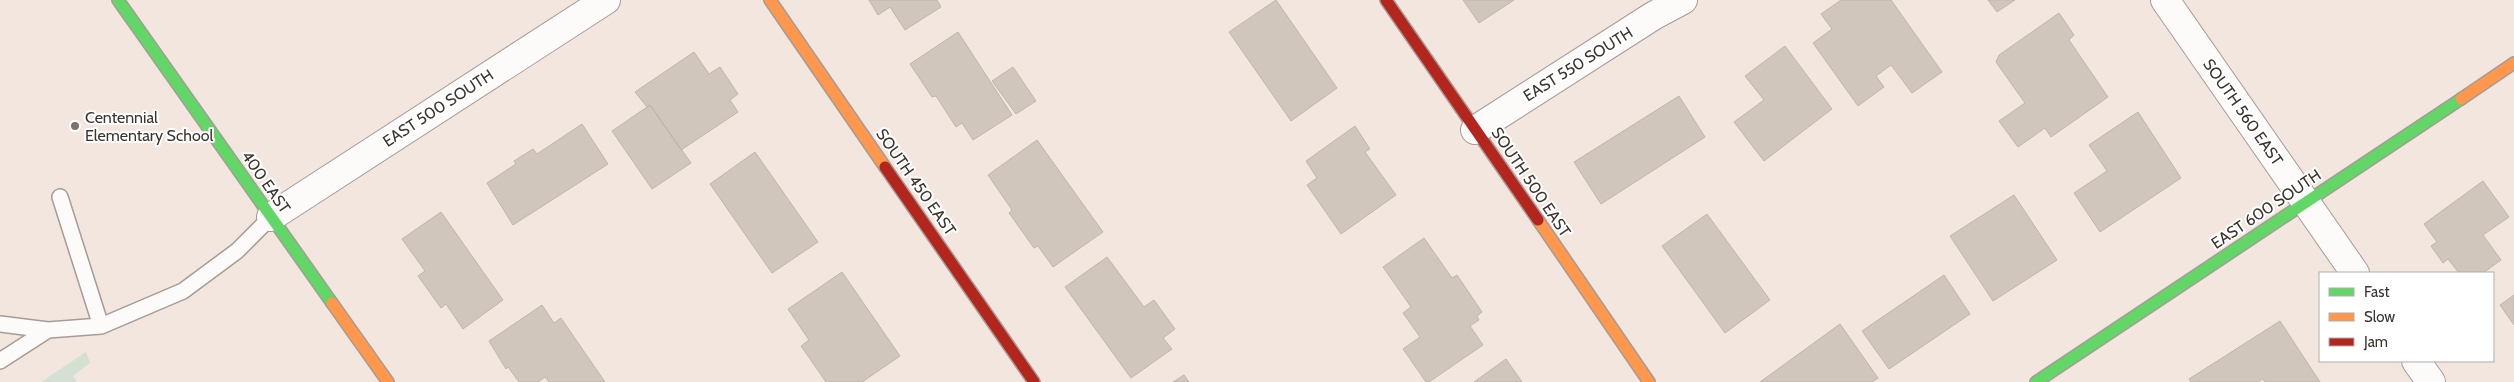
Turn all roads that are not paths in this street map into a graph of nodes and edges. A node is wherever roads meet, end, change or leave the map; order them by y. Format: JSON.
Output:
{"nodes":[{"id":1,"x":118,"y":0,"type":"edge"},
{"id":2,"x":606,"y":0,"type":"edge"},
{"id":3,"x":770,"y":0,"type":"edge"},
{"id":4,"x":1386,"y":0,"type":"edge"},
{"id":5,"x":1683,"y":0,"type":"edge"},
{"id":6,"x":2165,"y":0,"type":"edge"},
{"id":7,"x":2514,"y":63,"type":"edge"},
{"id":8,"x":1475,"y":130,"type":"junction"},
{"id":9,"x":60,"y":197,"type":"dead end"},
{"id":10,"x":2305,"y":202,"type":"junction"},
{"id":11,"x":271,"y":217,"type":"junction"},
{"id":12,"x":2354,"y":272,"type":"edge"},
{"id":13,"x":0,"y":324,"type":"edge"},
{"id":14,"x":101,"y":326,"type":"junction"},
{"id":15,"x":48,"y":330,"type":"junction"},
{"id":16,"x":0,"y":361,"type":"edge"},
{"id":17,"x":2417,"y":362,"type":"edge"},
{"id":18,"x":388,"y":382,"type":"edge"},
{"id":19,"x":1034,"y":382,"type":"edge"},
{"id":20,"x":1649,"y":382,"type":"edge"},
{"id":21,"x":2036,"y":382,"type":"edge"},
{"id":22,"x":2431,"y":382,"type":"edge"}],
"edges":[{"from":1,"to":11,"type":"street","name":"400 EAST"},
{"from":2,"to":11,"type":"street","name":"EAST 500 SOUTH"},
{"from":3,"to":19,"type":"street","name":"SOUTH 450 EAST"},
{"from":4,"to":8,"type":"street","name":"SOUTH 500 EAST"},
{"from":5,"to":8,"type":"street","name":"EAST 550 SOUTH"},
{"from":6,"to":10,"type":"street","name":"SOUTH 560 EAST"},
{"from":7,"to":10,"type":"street","name":"EAST 600 SOUTH"},
{"from":8,"to":20,"type":"street","name":"SOUTH 500 EAST"},
{"from":9,"to":14,"type":"lane"},
{"from":10,"to":12,"type":"street","name":"SOUTH 560 EAST"},
{"from":10,"to":21,"type":"street","name":"EAST 600 SOUTH"},
{"from":11,"to":14,"type":"lane"},
{"from":11,"to":18,"type":"street","name":"400 EAST"},
{"from":13,"to":15,"type":"lane"},
{"from":14,"to":15,"type":"lane"},
{"from":15,"to":16,"type":"lane"},
{"from":17,"to":22,"type":"street"}]}
